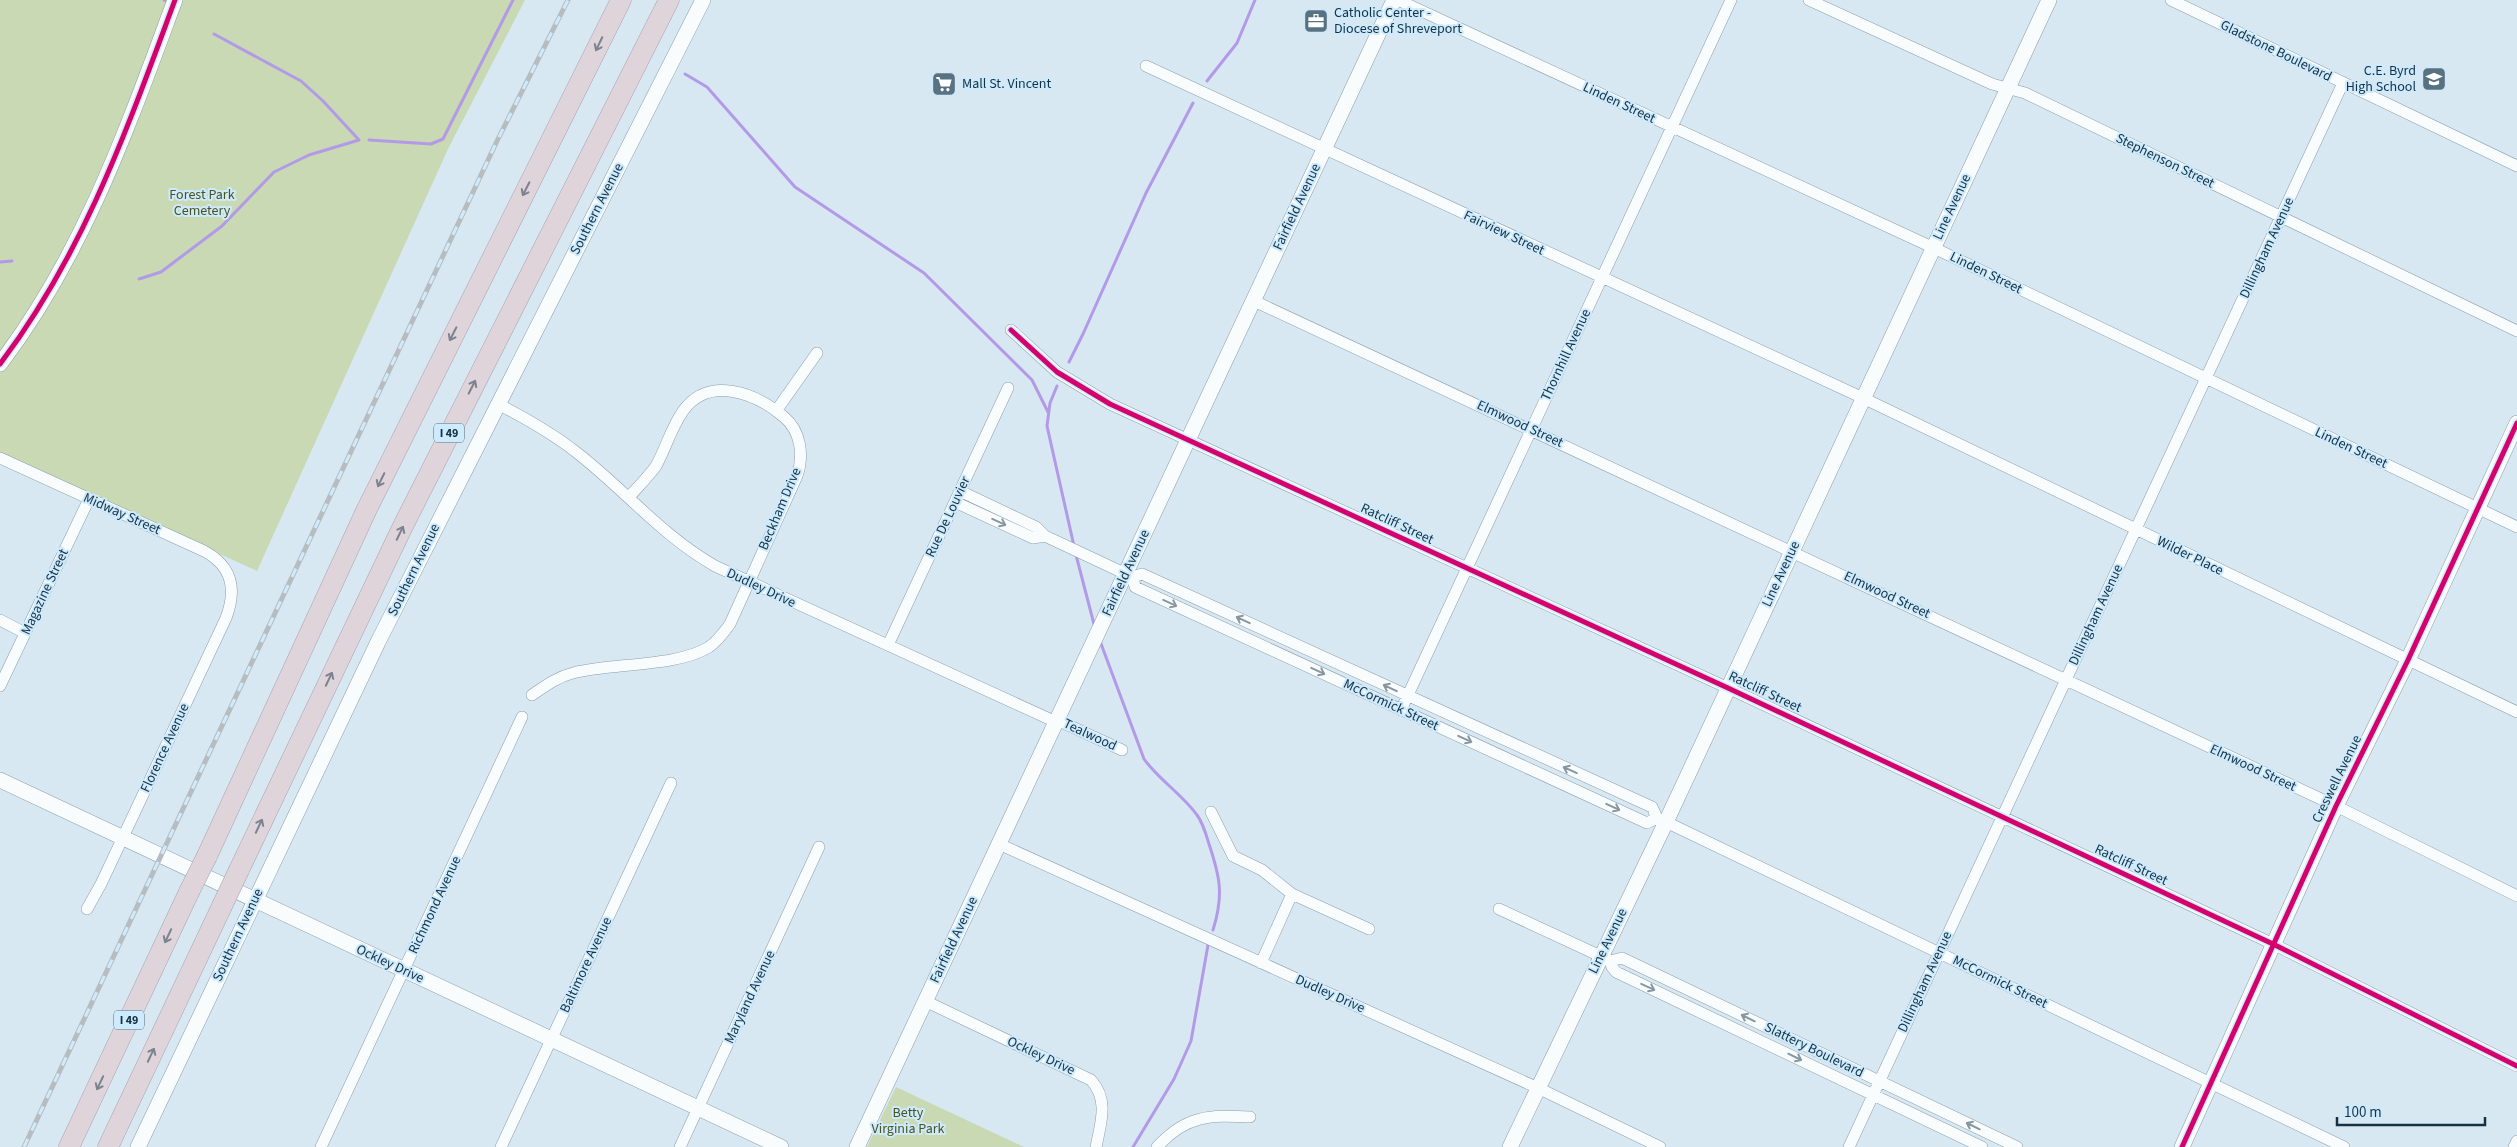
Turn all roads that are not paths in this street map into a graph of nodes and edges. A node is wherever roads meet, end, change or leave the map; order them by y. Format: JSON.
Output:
{"nodes":[{"id":1,"x":175,"y":0,"type":"edge"},
{"id":2,"x":621,"y":0,"type":"edge"},
{"id":3,"x":669,"y":0,"type":"edge"},
{"id":4,"x":703,"y":0,"type":"edge"},
{"id":5,"x":1396,"y":0,"type":"edge"},
{"id":6,"x":1731,"y":0,"type":"edge"},
{"id":7,"x":1809,"y":0,"type":"edge"},
{"id":8,"x":2049,"y":0,"type":"edge"},
{"id":9,"x":2171,"y":0,"type":"edge"},
{"id":10,"x":1146,"y":66,"type":"dead end"},
{"id":11,"x":2343,"y":83,"type":"junction"},
{"id":12,"x":2008,"y":88,"type":"junction"},
{"id":13,"x":1672,"y":128,"type":"junction"},
{"id":14,"x":1324,"y":149,"type":"junction"},
{"id":15,"x":2517,"y":166,"type":"edge"},
{"id":16,"x":2281,"y":217,"type":"junction"},
{"id":17,"x":1934,"y":248,"type":"junction"},
{"id":18,"x":1602,"y":279,"type":"junction"},
{"id":19,"x":1254,"y":300,"type":"junction"},
{"id":20,"x":1011,"y":330,"type":"dead end"},
{"id":21,"x":2517,"y":331,"type":"edge"},
{"id":22,"x":817,"y":353,"type":"dead end"},
{"id":23,"x":0,"y":364,"type":"edge"},
{"id":24,"x":2206,"y":379,"type":"junction"},
{"id":25,"x":1008,"y":388,"type":"dead end"},
{"id":26,"x":1863,"y":398,"type":"junction"},
{"id":27,"x":498,"y":404,"type":"junction"},
{"id":28,"x":776,"y":411,"type":"junction"},
{"id":29,"x":2517,"y":423,"type":"edge"},
{"id":30,"x":1531,"y":429,"type":"junction"},
{"id":31,"x":1188,"y":441,"type":"junction"},
{"id":32,"x":0,"y":458,"type":"edge"},
{"id":33,"x":629,"y":497,"type":"junction"},
{"id":34,"x":958,"y":497,"type":"junction"},
{"id":35,"x":89,"y":498,"type":"junction"},
{"id":36,"x":2478,"y":508,"type":"junction"},
{"id":37,"x":2517,"y":527,"type":"edge"},
{"id":38,"x":2136,"y":530,"type":"junction"},
{"id":39,"x":1792,"y":551,"type":"junction"},
{"id":40,"x":1466,"y":568,"type":"junction"},
{"id":41,"x":1129,"y":576,"type":"junction"},
{"id":42,"x":748,"y":582,"type":"junction"},
{"id":43,"x":232,"y":583,"type":"joint"},
{"id":44,"x":0,"y":620,"type":"edge"},
{"id":45,"x":1264,"y":630,"type":"junction"},
{"id":46,"x":25,"y":633,"type":"junction"},
{"id":47,"x":1258,"y":644,"type":"junction"},
{"id":48,"x":888,"y":645,"type":"junction"},
{"id":49,"x":2408,"y":660,"type":"junction"},
{"id":50,"x":2066,"y":681,"type":"junction"},
{"id":51,"x":0,"y":686,"type":"edge"},
{"id":52,"x":1728,"y":688,"type":"junction"},
{"id":53,"x":532,"y":695,"type":"dead end"},
{"id":54,"x":1408,"y":696,"type":"junction"},
{"id":55,"x":1401,"y":710,"type":"junction"},
{"id":56,"x":2517,"y":712,"type":"edge"},
{"id":57,"x":522,"y":717,"type":"dead end"},
{"id":58,"x":1056,"y":721,"type":"junction"},
{"id":59,"x":1122,"y":750,"type":"dead end"},
{"id":60,"x":1538,"y":756,"type":"junction"},
{"id":61,"x":1532,"y":770,"type":"junction"},
{"id":62,"x":0,"y":780,"type":"edge"},
{"id":63,"x":672,"y":782,"type":"dead end"},
{"id":64,"x":2336,"y":806,"type":"junction"},
{"id":65,"x":1211,"y":812,"type":"dead end"},
{"id":66,"x":2003,"y":817,"type":"junction"},
{"id":67,"x":1661,"y":820,"type":"junction"},
{"id":68,"x":122,"y":837,"type":"junction"},
{"id":69,"x":999,"y":844,"type":"junction"},
{"id":70,"x":819,"y":847,"type":"dead end"},
{"id":71,"x":1292,"y":894,"type":"junction"},
{"id":72,"x":2517,"y":896,"type":"edge"},
{"id":73,"x":254,"y":900,"type":"junction"},
{"id":74,"x":87,"y":909,"type":"dead end"},
{"id":75,"x":1499,"y":909,"type":"dead end"},
{"id":76,"x":1369,"y":928,"type":"dead end"},
{"id":77,"x":2273,"y":944,"type":"junction"},
{"id":78,"x":1938,"y":952,"type":"junction"},
{"id":79,"x":1606,"y":958,"type":"junction"},
{"id":80,"x":1261,"y":963,"type":"junction"},
{"id":81,"x":405,"y":971,"type":"junction"},
{"id":82,"x":925,"y":1001,"type":"junction"},
{"id":83,"x":551,"y":1039,"type":"junction"},
{"id":84,"x":2517,"y":1066,"type":"edge"},
{"id":85,"x":1880,"y":1081,"type":"junction"},
{"id":86,"x":2211,"y":1083,"type":"junction"},
{"id":87,"x":1538,"y":1088,"type":"junction"},
{"id":88,"x":1873,"y":1096,"type":"junction"},
{"id":89,"x":698,"y":1108,"type":"junction"},
{"id":90,"x":1250,"y":1117,"type":"dead end"},
{"id":91,"x":2517,"y":1141,"type":"edge"},
{"id":92,"x":68,"y":1147,"type":"edge"},
{"id":93,"x":108,"y":1147,"type":"edge"},
{"id":94,"x":138,"y":1147,"type":"edge"},
{"id":95,"x":321,"y":1147,"type":"edge"},
{"id":96,"x":501,"y":1147,"type":"edge"},
{"id":97,"x":680,"y":1147,"type":"edge"},
{"id":98,"x":781,"y":1147,"type":"edge"},
{"id":99,"x":858,"y":1147,"type":"edge"},
{"id":100,"x":1096,"y":1147,"type":"edge"},
{"id":101,"x":1157,"y":1147,"type":"edge"},
{"id":102,"x":1510,"y":1147,"type":"edge"},
{"id":103,"x":1660,"y":1147,"type":"edge"},
{"id":104,"x":1849,"y":1147,"type":"edge"},
{"id":105,"x":1982,"y":1147,"type":"edge"},
{"id":106,"x":2017,"y":1147,"type":"edge"},
{"id":107,"x":2182,"y":1147,"type":"edge"},
{"id":108,"x":2344,"y":1147,"type":"edge"},
{"id":109,"x":2514,"y":1147,"type":"edge"}],
"edges":[{"from":1,"to":23,"type":"street"},
{"from":2,"to":92,"type":"highway","number":"I 49","one_way":true,"bridge":true},
{"from":93,"to":3,"type":"highway","number":"I 49","one_way":true,"bridge":true},
{"from":4,"to":27,"type":"street","name":"Southern Avenue"},
{"from":5,"to":13,"type":"street","name":"Linden Street"},
{"from":5,"to":14,"type":"street","name":"Fairfield Avenue"},
{"from":6,"to":13,"type":"street","name":"Thornhill Avenue"},
{"from":7,"to":12,"type":"street","name":"Stephenson Street"},
{"from":8,"to":12,"type":"street","name":"Line Avenue"},
{"from":9,"to":11,"type":"street","name":"Gladstone Boulevard"},
{"from":10,"to":14,"type":"street","name":"Fairview Street"},
{"from":11,"to":15,"type":"street","name":"Gladstone Boulevard"},
{"from":11,"to":16,"type":"street","name":"Dillingham Avenue"},
{"from":12,"to":16,"type":"street","name":"Stephenson Street"},
{"from":12,"to":17,"type":"street","name":"Line Avenue"},
{"from":13,"to":17,"type":"street","name":"Linden Street"},
{"from":13,"to":18,"type":"street","name":"Thornhill Avenue"},
{"from":14,"to":18,"type":"street","name":"Fairview Street"},
{"from":14,"to":19,"type":"street","name":"Fairfield Avenue"},
{"from":16,"to":21,"type":"street","name":"Stephenson Street"},
{"from":16,"to":24,"type":"street","name":"Dillingham Avenue"},
{"from":17,"to":24,"type":"street","name":"Linden Street"},
{"from":17,"to":26,"type":"street","name":"Line Avenue"},
{"from":18,"to":26,"type":"street","name":"Fairview Street"},
{"from":18,"to":30,"type":"street","name":"Thornhill Avenue"},
{"from":19,"to":30,"type":"street","name":"Elmwood Street"},
{"from":19,"to":31,"type":"street","name":"Fairfield Avenue"},
{"from":20,"to":31,"type":"street","name":"Ratcliff Street"},
{"from":22,"to":28,"type":"street"},
{"from":24,"to":36,"type":"street","name":"Linden Street"},
{"from":24,"to":38,"type":"street","name":"Dillingham Avenue"},
{"from":25,"to":34,"type":"street","name":"Rue De Louvier"},
{"from":26,"to":38,"type":"street","name":"Wilder Place"},
{"from":26,"to":39,"type":"street","name":"Line Avenue"},
{"from":27,"to":33,"type":"street","name":"Dudley Drive"},
{"from":27,"to":73,"type":"street","name":"Southern Avenue"},
{"from":28,"to":33,"type":"street","name":"Beckham Drive"},
{"from":28,"to":42,"type":"street","name":"Beckham Drive"},
{"from":29,"to":36,"type":"street","name":"Creswell Avenue"},
{"from":30,"to":39,"type":"street","name":"Elmwood Street"},
{"from":30,"to":40,"type":"street","name":"Thornhill Avenue"},
{"from":31,"to":40,"type":"street","name":"Ratcliff Street"},
{"from":31,"to":41,"type":"street","name":"Fairfield Avenue"},
{"from":32,"to":35,"type":"street","name":"Midway Street"},
{"from":33,"to":42,"type":"street","name":"Dudley Drive"},
{"from":34,"to":41,"type":"street"},
{"from":34,"to":48,"type":"street","name":"Rue De Louvier"},
{"from":35,"to":43,"type":"street","name":"Midway Street"},
{"from":35,"to":46,"type":"street","name":"Magazine Street"},
{"from":36,"to":37,"type":"street","name":"Linden Street"},
{"from":36,"to":49,"type":"street","name":"Creswell Avenue"},
{"from":38,"to":49,"type":"street","name":"Wilder Place"},
{"from":38,"to":50,"type":"street","name":"Dillingham Avenue"},
{"from":39,"to":50,"type":"street","name":"Elmwood Street"},
{"from":39,"to":52,"type":"street","name":"Line Avenue"},
{"from":40,"to":52,"type":"street","name":"Ratcliff Street"},
{"from":40,"to":54,"type":"street","name":"Thornhill Avenue"},
{"from":45,"to":41,"type":"street","name":"McCormick Street","one_way":true},
{"from":41,"to":47,"type":"street","name":"McCormick Street","one_way":true},
{"from":41,"to":58,"type":"street","name":"Fairfield Avenue"},
{"from":42,"to":48,"type":"street","name":"Dudley Drive"},
{"from":42,"to":53,"type":"street"},
{"from":43,"to":68,"type":"street","name":"Florence Avenue"},
{"from":44,"to":46,"type":"street"},
{"from":45,"to":47,"type":"street"},
{"from":54,"to":45,"type":"street","name":"McCormick Street","one_way":true},
{"from":46,"to":51,"type":"street","name":"Magazine Street"},
{"from":47,"to":55,"type":"street","name":"McCormick Street","one_way":true},
{"from":48,"to":58,"type":"street","name":"Dudley Drive"},
{"from":49,"to":56,"type":"street","name":"Wilder Place"},
{"from":49,"to":64,"type":"street","name":"Creswell Avenue"},
{"from":50,"to":64,"type":"street","name":"Elmwood Street"},
{"from":50,"to":66,"type":"street","name":"Dillingham Avenue"},
{"from":52,"to":66,"type":"street","name":"Ratcliff Street"},
{"from":52,"to":67,"type":"street","name":"Line Avenue"},
{"from":54,"to":55,"type":"street","name":"Thornhill Avenue"},
{"from":54,"to":60,"type":"street","name":"McCormick Street"},
{"from":55,"to":61,"type":"street","name":"McCormick Street","one_way":true},
{"from":57,"to":81,"type":"street","name":"Richmond Avenue"},
{"from":58,"to":59,"type":"street","name":"Tealwood"},
{"from":58,"to":69,"type":"street","name":"Fairfield Avenue"},
{"from":60,"to":61,"type":"street"},
{"from":67,"to":60,"type":"street","name":"McCormick Street","one_way":true},
{"from":61,"to":67,"type":"street","name":"McCormick Street","one_way":true},
{"from":62,"to":68,"type":"street","name":"Ockley Drive"},
{"from":63,"to":83,"type":"street","name":"Baltimore Avenue"},
{"from":64,"to":72,"type":"street","name":"Elmwood Street"},
{"from":64,"to":77,"type":"street","name":"Creswell Avenue"},
{"from":65,"to":71,"type":"street"},
{"from":66,"to":77,"type":"street","name":"Ratcliff Street"},
{"from":66,"to":78,"type":"street","name":"Dillingham Avenue"},
{"from":67,"to":78,"type":"street","name":"McCormick Street"},
{"from":67,"to":79,"type":"street","name":"Line Avenue"},
{"from":68,"to":73,"type":"street","name":"Ockley Drive"},
{"from":68,"to":74,"type":"street","name":"Florence Avenue"},
{"from":69,"to":80,"type":"street","name":"Dudley Drive"},
{"from":69,"to":82,"type":"street","name":"Fairfield Avenue"},
{"from":70,"to":89,"type":"street","name":"Maryland Avenue"},
{"from":71,"to":76,"type":"street"},
{"from":71,"to":80,"type":"street"},
{"from":73,"to":81,"type":"street","name":"Ockley Drive"},
{"from":73,"to":94,"type":"street","name":"Southern Avenue"},
{"from":75,"to":79,"type":"street","name":"Slattery Boulevard"},
{"from":77,"to":84,"type":"street","name":"Ratcliff Street"},
{"from":77,"to":86,"type":"street","name":"Creswell Avenue"},
{"from":78,"to":85,"type":"street","name":"Dillingham Avenue"},
{"from":78,"to":86,"type":"street","name":"McCormick Street"},
{"from":85,"to":79,"type":"street","name":"Slattery Boulevard","one_way":true},
{"from":79,"to":87,"type":"street","name":"Line Avenue"},
{"from":79,"to":88,"type":"street","name":"Slattery Boulevard","one_way":true},
{"from":80,"to":87,"type":"street","name":"Dudley Drive"},
{"from":81,"to":83,"type":"street","name":"Ockley Drive"},
{"from":81,"to":95,"type":"street","name":"Richmond Avenue"},
{"from":82,"to":99,"type":"street","name":"Fairfield Avenue"},
{"from":82,"to":100,"type":"street","name":"Ockley Drive"},
{"from":83,"to":89,"type":"street","name":"Ockley Drive"},
{"from":83,"to":96,"type":"street","name":"Baltimore Avenue"},
{"from":85,"to":88,"type":"street","name":"Dillingham Avenue"},
{"from":106,"to":85,"type":"street","name":"Slattery Boulevard","one_way":true},
{"from":86,"to":107,"type":"street","name":"Creswell Avenue"},
{"from":86,"to":108,"type":"street","name":"McCormick Street"},
{"from":87,"to":102,"type":"street","name":"Line Avenue"},
{"from":87,"to":103,"type":"street","name":"Dudley Drive"},
{"from":88,"to":104,"type":"street","name":"Dillingham Avenue"},
{"from":88,"to":105,"type":"street","name":"Slattery Boulevard"},
{"from":89,"to":97,"type":"street","name":"Maryland Avenue"},
{"from":89,"to":98,"type":"street","name":"Ockley Drive"},
{"from":90,"to":101,"type":"street"},
{"from":91,"to":109,"type":"street"}]}
